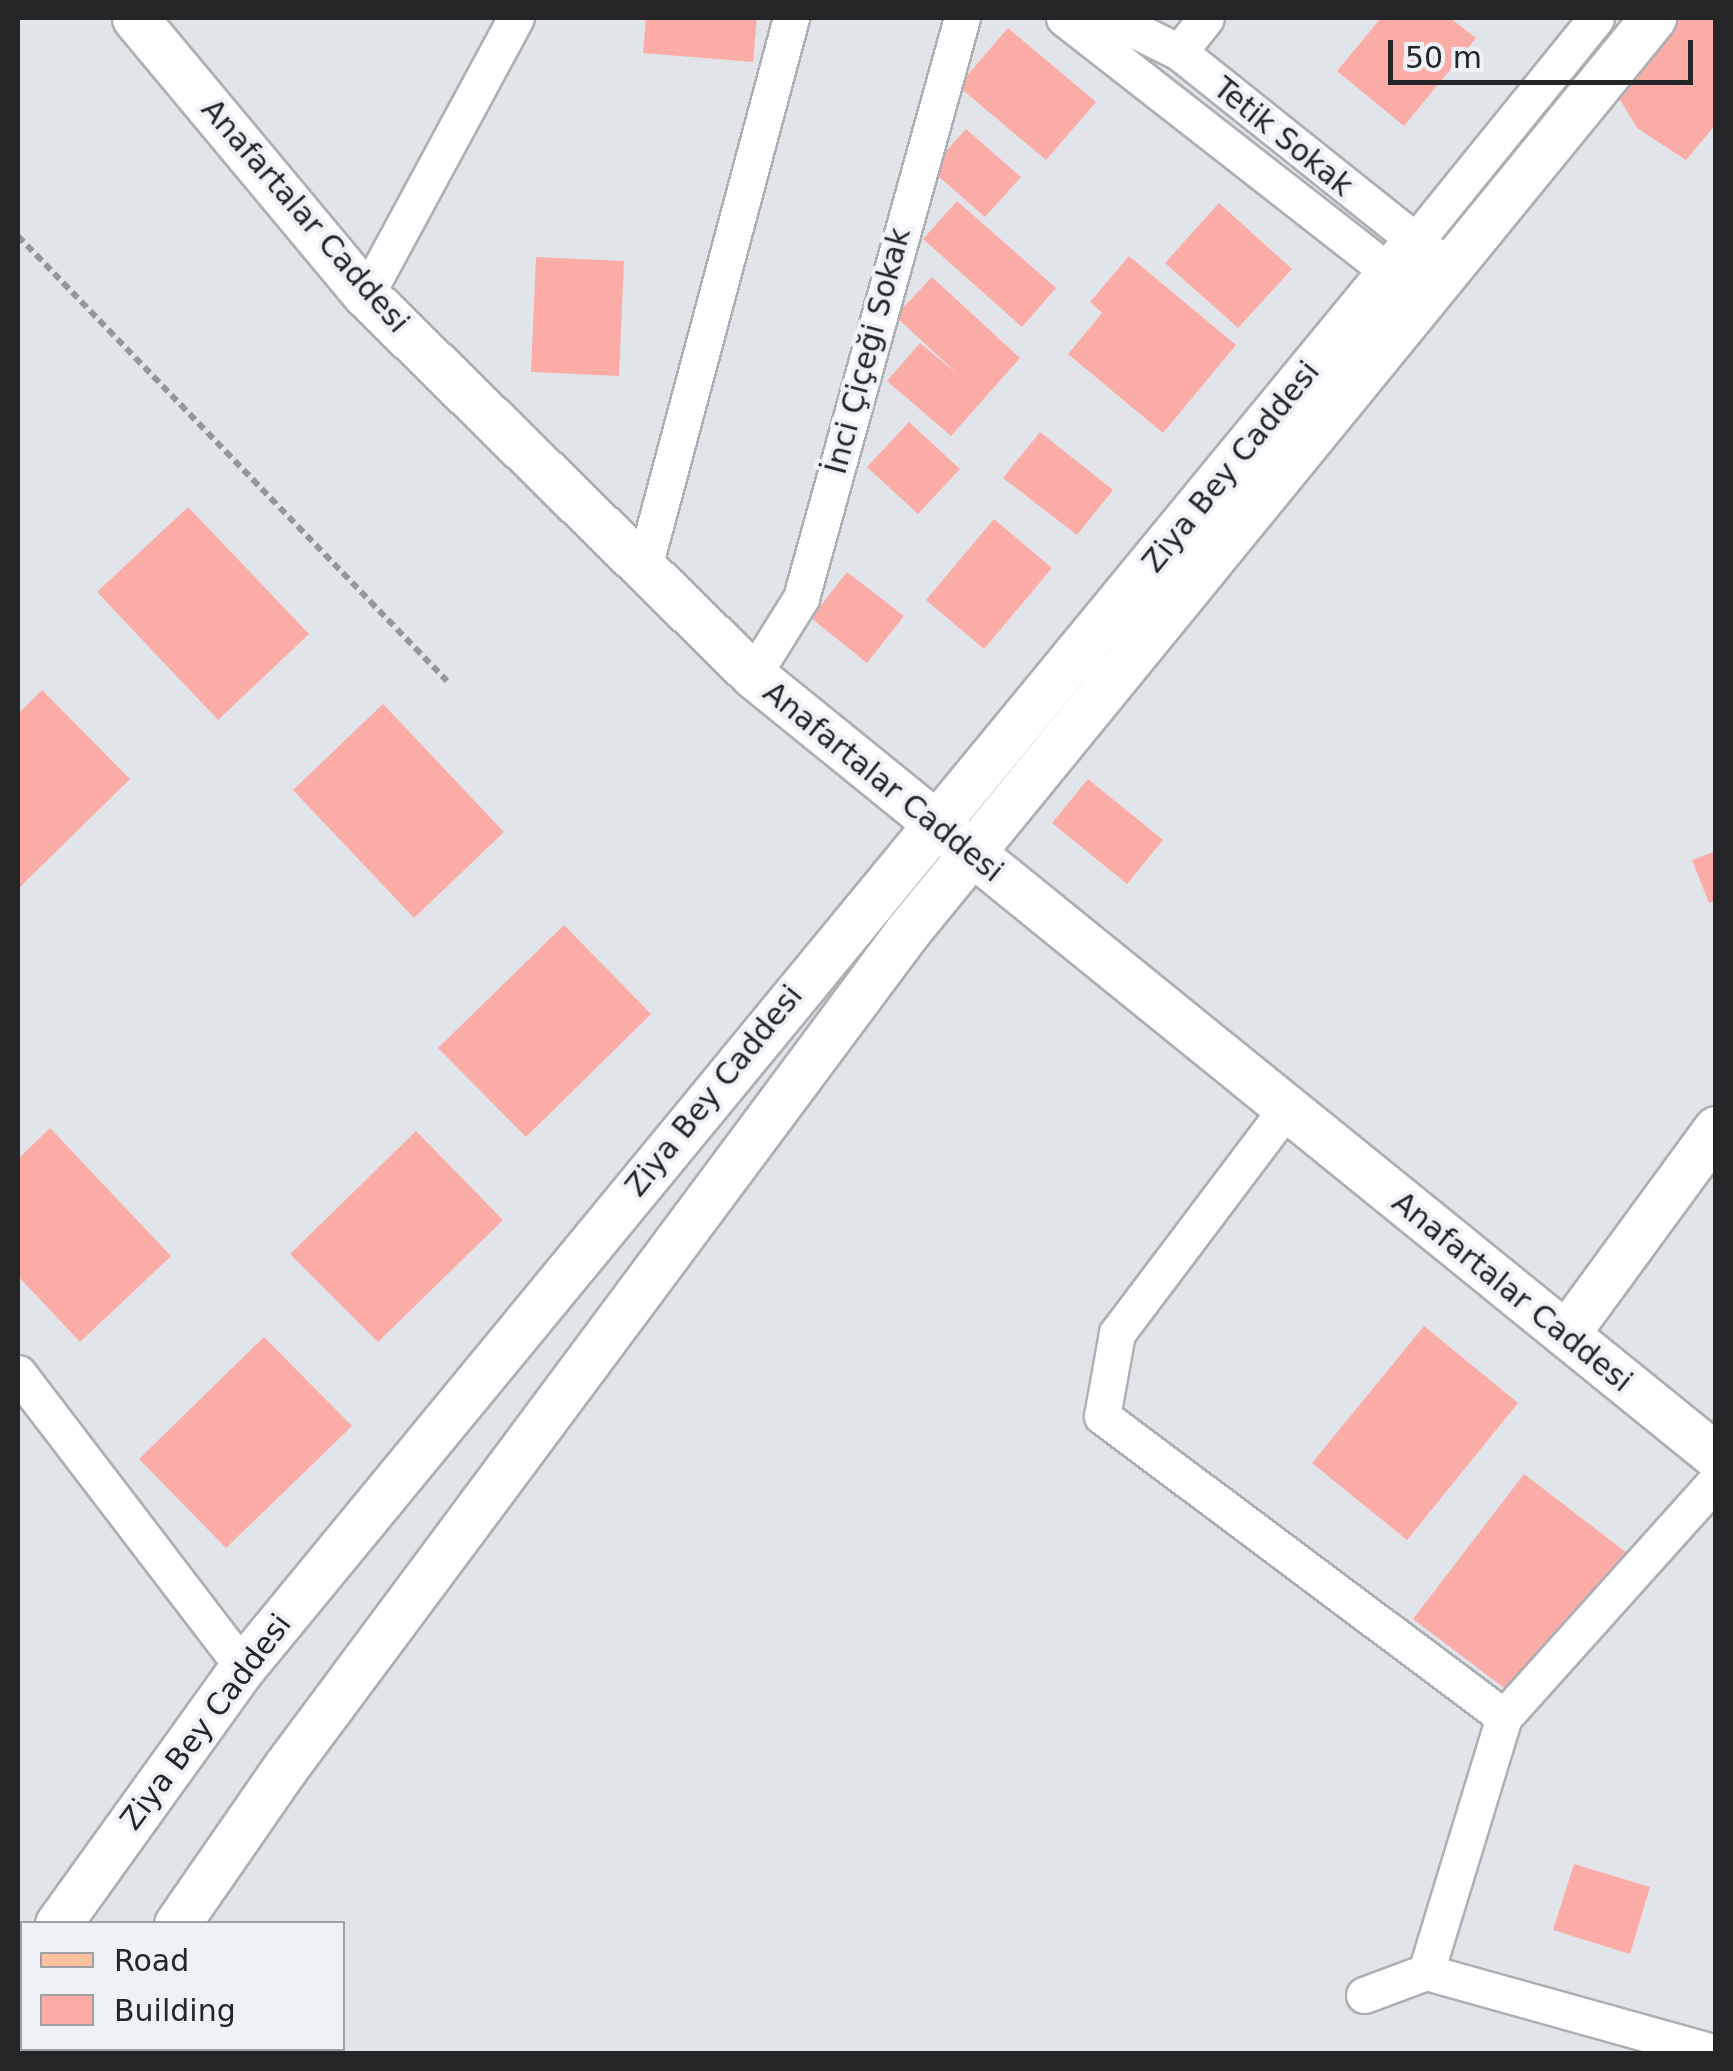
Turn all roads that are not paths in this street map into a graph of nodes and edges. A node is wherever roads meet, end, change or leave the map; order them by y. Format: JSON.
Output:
{"nodes":[{"id":1,"x":136,"y":18,"type":"edge"},
{"id":2,"x":516,"y":18,"type":"edge"},
{"id":3,"x":791,"y":18,"type":"edge"},
{"id":4,"x":962,"y":18,"type":"edge"},
{"id":5,"x":1064,"y":18,"type":"edge"},
{"id":6,"x":1110,"y":18,"type":"edge"},
{"id":7,"x":1206,"y":18,"type":"edge"},
{"id":8,"x":1596,"y":18,"type":"edge"},
{"id":9,"x":1653,"y":18,"type":"edge"},
{"id":10,"x":1179,"y":52,"type":"junction"},
{"id":11,"x":1419,"y":270,"type":"junction"},
{"id":12,"x":366,"y":295,"type":"junction"},
{"id":13,"x":644,"y":567,"type":"junction"},
{"id":14,"x":753,"y":676,"type":"junction"},
{"id":15,"x":937,"y":826,"type":"junction"},
{"id":16,"x":972,"y":854,"type":"junction"},
{"id":17,"x":1286,"y":1109,"type":"junction"},
{"id":18,"x":1716,"y":1130,"type":"edge"},
{"id":19,"x":1566,"y":1334,"type":"junction"},
{"id":20,"x":18,"y":1373,"type":"edge"},
{"id":21,"x":1716,"y":1456,"type":"edge"},
{"id":22,"x":1716,"y":1481,"type":"edge"},
{"id":23,"x":243,"y":1666,"type":"junction"},
{"id":24,"x":1504,"y":1716,"type":"junction"},
{"id":25,"x":60,"y":1921,"type":"edge"},
{"id":26,"x":179,"y":1921,"type":"edge"},
{"id":27,"x":1426,"y":1972,"type":"junction"},
{"id":28,"x":1364,"y":1995,"type":"dead end"},
{"id":29,"x":1716,"y":2053,"type":"edge"}],
"edges":[{"from":1,"to":12,"type":"street","name":"Anafartalar Caddesi"},
{"from":2,"to":12,"type":"street"},
{"from":3,"to":13,"type":"street"},
{"from":4,"to":14,"type":"street","name":"İnci Çiçeği Sokak"},
{"from":5,"to":11,"type":"street","name":"Tetik Sokak"},
{"from":6,"to":10,"type":"street","name":"Tetik Sokak"},
{"from":7,"to":10,"type":"street"},
{"from":8,"to":11,"type":"street","name":"Ziya Bey Caddesi"},
{"from":9,"to":11,"type":"street","name":"Ziya Bey Caddesi"},
{"from":10,"to":11,"type":"street","name":"Tetik Sokak"},
{"from":11,"to":15,"type":"street","name":"Ziya Bey Caddesi"},
{"from":11,"to":16,"type":"street","name":"Ziya Bey Caddesi"},
{"from":12,"to":13,"type":"street","name":"Anafartalar Caddesi"},
{"from":13,"to":14,"type":"street","name":"Anafartalar Caddesi"},
{"from":14,"to":15,"type":"street","name":"Anafartalar Caddesi"},
{"from":15,"to":16,"type":"street","name":"Anafartalar Caddesi"},
{"from":15,"to":23,"type":"street","name":"Ziya Bey Caddesi"},
{"from":16,"to":17,"type":"street","name":"Anafartalar Caddesi"},
{"from":16,"to":26,"type":"street","name":"Ziya Bey Caddesi"},
{"from":17,"to":19,"type":"street","name":"Anafartalar Caddesi"},
{"from":17,"to":24,"type":"street"},
{"from":18,"to":19,"type":"street"},
{"from":19,"to":21,"type":"street","name":"Anafartalar Caddesi"},
{"from":20,"to":23,"type":"street"},
{"from":22,"to":24,"type":"street"},
{"from":23,"to":25,"type":"street","name":"Ziya Bey Caddesi"},
{"from":24,"to":27,"type":"street"},
{"from":27,"to":28,"type":"street"},
{"from":27,"to":29,"type":"street"}]}
